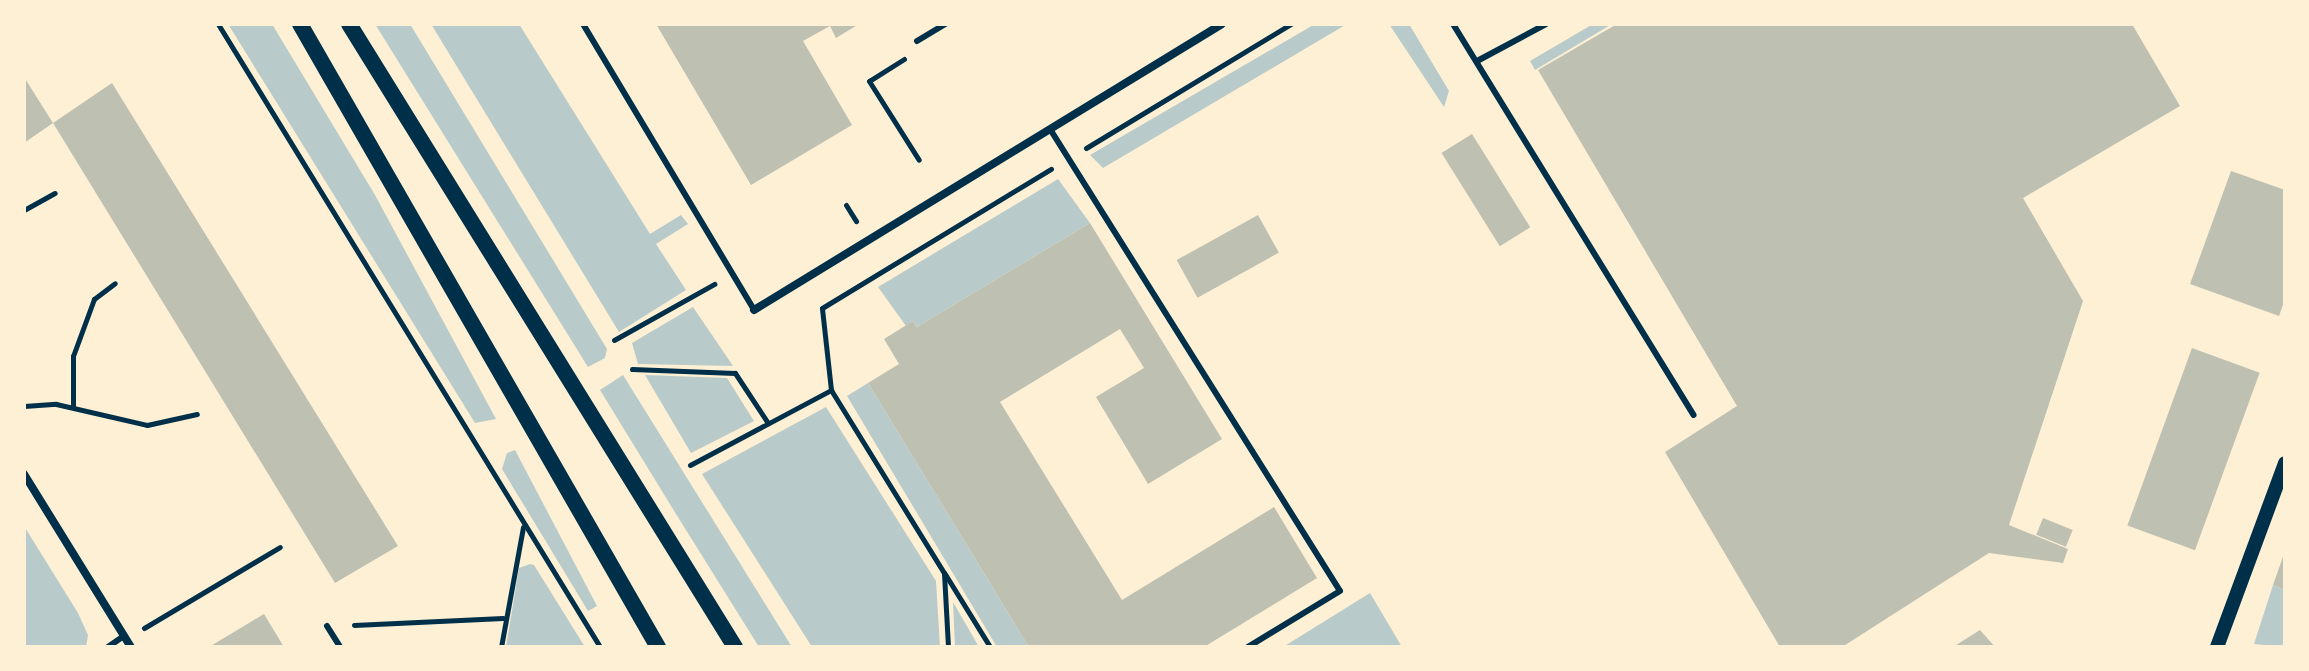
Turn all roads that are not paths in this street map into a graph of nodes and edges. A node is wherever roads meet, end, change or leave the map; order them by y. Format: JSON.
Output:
{"nodes":[{"id":1,"x":300,"y":24,"type":"edge"},
{"id":2,"x":349,"y":24,"type":"edge"},
{"id":3,"x":583,"y":24,"type":"edge"},
{"id":4,"x":945,"y":24,"type":"edge"},
{"id":5,"x":1222,"y":24,"type":"edge"},
{"id":6,"x":1453,"y":24,"type":"edge"},
{"id":7,"x":1546,"y":24,"type":"edge"},
{"id":8,"x":917,"y":41,"type":"road end"},
{"id":9,"x":1479,"y":60,"type":"junction"},
{"id":10,"x":1050,"y":129,"type":"junction"},
{"id":11,"x":754,"y":310,"type":"joint"},
{"id":12,"x":1694,"y":415,"type":"dead end"},
{"id":13,"x":2285,"y":463,"type":"edge"},
{"id":14,"x":24,"y":474,"type":"edge"},
{"id":15,"x":327,"y":626,"type":"road end"},
{"id":16,"x":124,"y":636,"type":"junction"},
{"id":17,"x":108,"y":647,"type":"edge"},
{"id":18,"x":131,"y":647,"type":"edge"},
{"id":19,"x":340,"y":647,"type":"edge"},
{"id":20,"x":658,"y":647,"type":"edge"},
{"id":21,"x":735,"y":647,"type":"edge"},
{"id":22,"x":1248,"y":647,"type":"edge"},
{"id":23,"x":2217,"y":647,"type":"edge"}],
"edges":[{"from":1,"to":20,"type":"main road"},
{"from":2,"to":21,"type":"main road"},
{"from":3,"to":11,"type":"lane"},
{"from":4,"to":8,"type":"lane"},
{"from":5,"to":10,"type":"street"},
{"from":6,"to":9,"type":"lane"},
{"from":7,"to":9,"type":"lane"},
{"from":9,"to":12,"type":"lane"},
{"from":10,"to":11,"type":"street"},
{"from":10,"to":22,"type":"lane"},
{"from":13,"to":23,"type":"street"},
{"from":14,"to":16,"type":"street"},
{"from":15,"to":19,"type":"lane"},
{"from":16,"to":17,"type":"lane"},
{"from":16,"to":18,"type":"street"}]}
